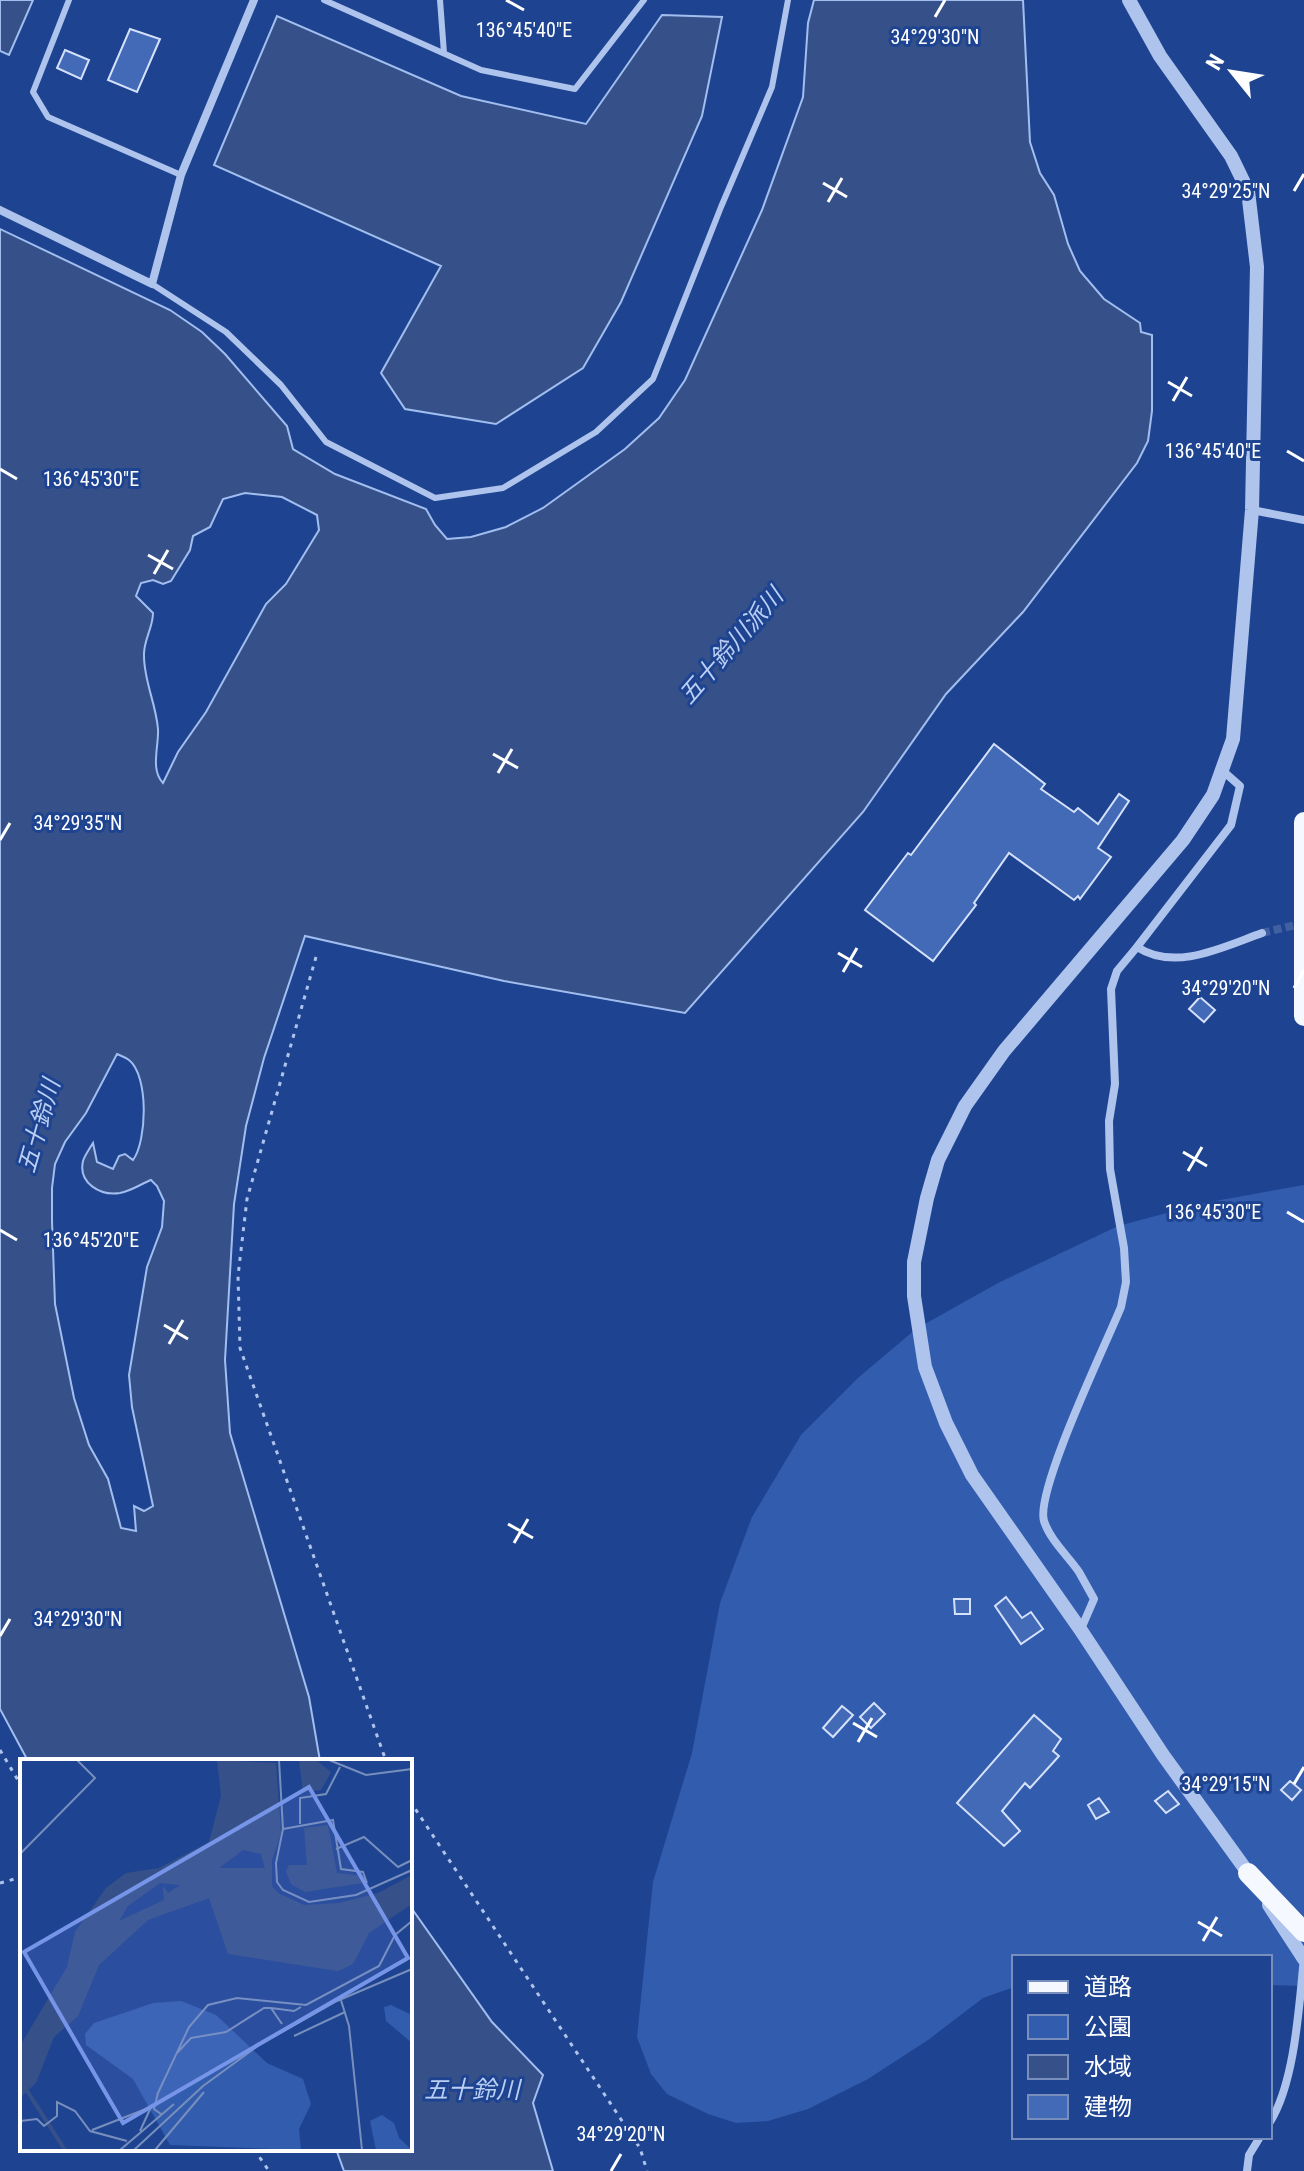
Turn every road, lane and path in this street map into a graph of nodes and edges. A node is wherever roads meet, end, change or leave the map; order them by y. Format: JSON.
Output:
{"nodes":[{"id":1,"x":69,"y":0,"type":"edge"},
{"id":2,"x":254,"y":0,"type":"edge"},
{"id":3,"x":324,"y":0,"type":"edge"},
{"id":4,"x":440,"y":0,"type":"edge"},
{"id":5,"x":644,"y":0,"type":"edge"},
{"id":6,"x":788,"y":0,"type":"edge"},
{"id":7,"x":1129,"y":0,"type":"edge"},
{"id":8,"x":444,"y":53,"type":"junction"},
{"id":9,"x":181,"y":175,"type":"junction"},
{"id":10,"x":0,"y":210,"type":"edge"},
{"id":11,"x":152,"y":284,"type":"junction"},
{"id":12,"x":1252,"y":510,"type":"junction"},
{"id":13,"x":1304,"y":520,"type":"edge"},
{"id":14,"x":1223,"y":771,"type":"junction"},
{"id":15,"x":1304,"y":822,"type":"edge"},
{"id":16,"x":1262,"y":933,"type":"tunnel mouth"},
{"id":17,"x":1137,"y":947,"type":"junction"},
{"id":18,"x":316,"y":957,"type":"dead end"},
{"id":19,"x":1304,"y":1016,"type":"edge"},
{"id":20,"x":1080,"y":1629,"type":"junction"},
{"id":21,"x":0,"y":1750,"type":"edge"},
{"id":22,"x":385,"y":1759,"type":"edge"},
{"id":23,"x":20,"y":1784,"type":"edge"},
{"id":24,"x":412,"y":1804,"type":"edge"},
{"id":25,"x":1248,"y":1873,"type":"junction"},
{"id":26,"x":20,"y":1878,"type":"edge"},
{"id":27,"x":0,"y":1883,"type":"edge"},
{"id":28,"x":1304,"y":1932,"type":"edge"},
{"id":29,"x":1304,"y":1958,"type":"edge"},
{"id":30,"x":1272,"y":2117,"type":"edge"},
{"id":31,"x":1259,"y":2139,"type":"edge"},
{"id":32,"x":255,"y":2151,"type":"edge"},
{"id":33,"x":269,"y":2171,"type":"edge"},
{"id":34,"x":647,"y":2171,"type":"edge"},
{"id":35,"x":1247,"y":2171,"type":"edge"}],
"edges":[{"from":1,"to":9,"type":"lane"},
{"from":2,"to":9,"type":"street"},
{"from":3,"to":8,"type":"lane"},
{"from":4,"to":8,"type":"lane"},
{"from":5,"to":8,"type":"lane"},
{"from":6,"to":11,"type":"lane"},
{"from":7,"to":12,"type":"street"},
{"from":9,"to":11,"type":"street"},
{"from":10,"to":11,"type":"street"},
{"from":12,"to":13,"type":"street"},
{"from":12,"to":14,"type":"street"},
{"from":14,"to":17,"type":"street"},
{"from":14,"to":20,"type":"street"},
{"from":15,"to":19,"type":"main road"},
{"from":16,"to":17,"type":"street"},
{"from":17,"to":20,"type":"street"},
{"from":18,"to":22,"type":"path"},
{"from":20,"to":25,"type":"street"},
{"from":21,"to":23,"type":"path"},
{"from":24,"to":34,"type":"path"},
{"from":25,"to":28,"type":"main road"},
{"from":25,"to":29,"type":"street"},
{"from":26,"to":27,"type":"path"},
{"from":29,"to":30,"type":"street"},
{"from":31,"to":35,"type":"street"},
{"from":32,"to":33,"type":"path"}]}
